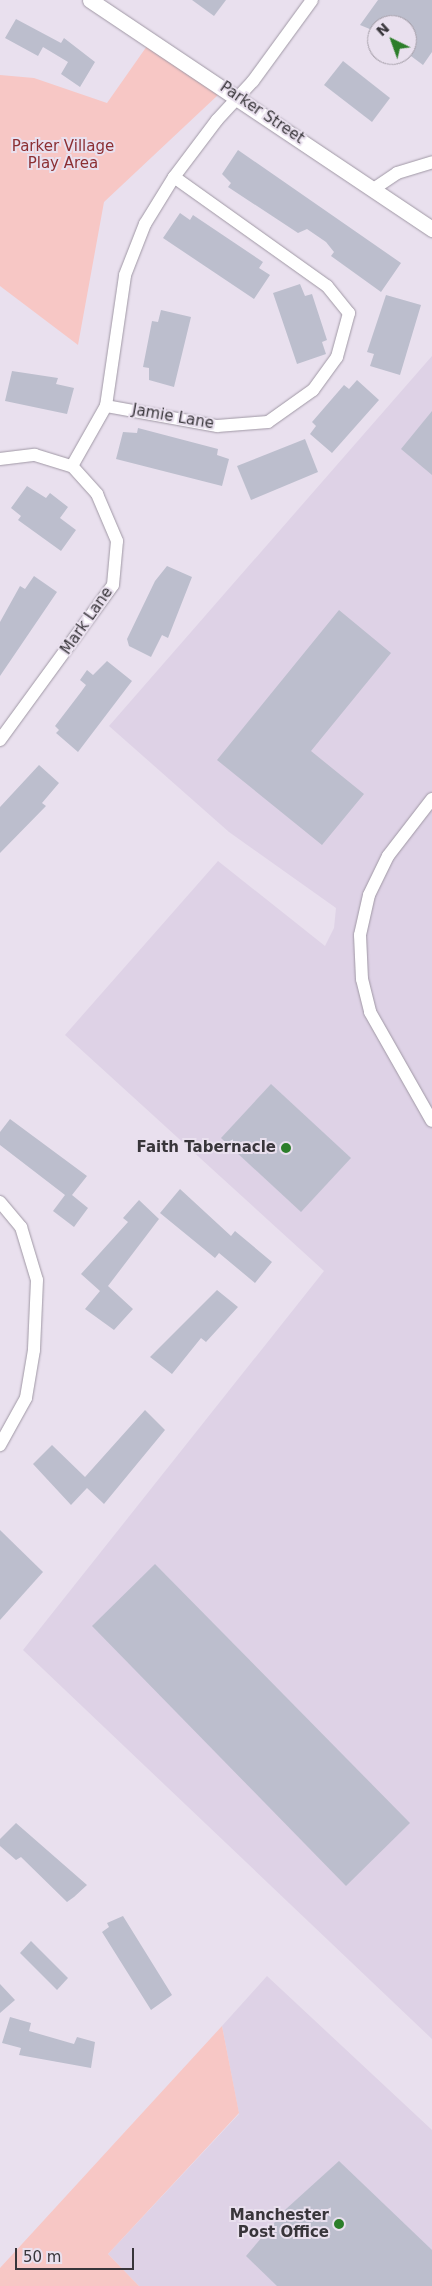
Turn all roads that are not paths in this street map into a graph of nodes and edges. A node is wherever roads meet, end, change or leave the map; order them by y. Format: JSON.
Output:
{"nodes":[{"id":1,"x":90,"y":0,"type":"edge"},
{"id":2,"x":312,"y":0,"type":"edge"},
{"id":3,"x":238,"y":96,"type":"junction"},
{"id":4,"x":432,"y":162,"type":"edge"},
{"id":5,"x":174,"y":177,"type":"junction"},
{"id":6,"x":372,"y":190,"type":"junction"},
{"id":7,"x":432,"y":229,"type":"edge"},
{"id":8,"x":106,"y":406,"type":"junction"},
{"id":9,"x":0,"y":459,"type":"edge"},
{"id":10,"x":72,"y":466,"type":"junction"},
{"id":11,"x":0,"y":740,"type":"edge"},
{"id":12,"x":432,"y":799,"type":"edge"},
{"id":13,"x":432,"y":1121,"type":"edge"},
{"id":14,"x":0,"y":1202,"type":"edge"},
{"id":15,"x":0,"y":1445,"type":"edge"}],
"edges":[{"from":1,"to":3,"type":"street","name":"Parker Street"},
{"from":2,"to":3,"type":"street"},
{"from":3,"to":5,"type":"street"},
{"from":3,"to":6,"type":"street","name":"Parker Street"},
{"from":4,"to":6,"type":"street"},
{"from":5,"to":8,"type":"street"},
{"from":5,"to":8,"type":"street","name":"Jamie Lane"},
{"from":6,"to":7,"type":"street","name":"Parker Street"},
{"from":8,"to":10,"type":"street"},
{"from":9,"to":10,"type":"street"},
{"from":10,"to":11,"type":"street","name":"Mark Lane"},
{"from":12,"to":13,"type":"street"},
{"from":14,"to":15,"type":"street"}]}
